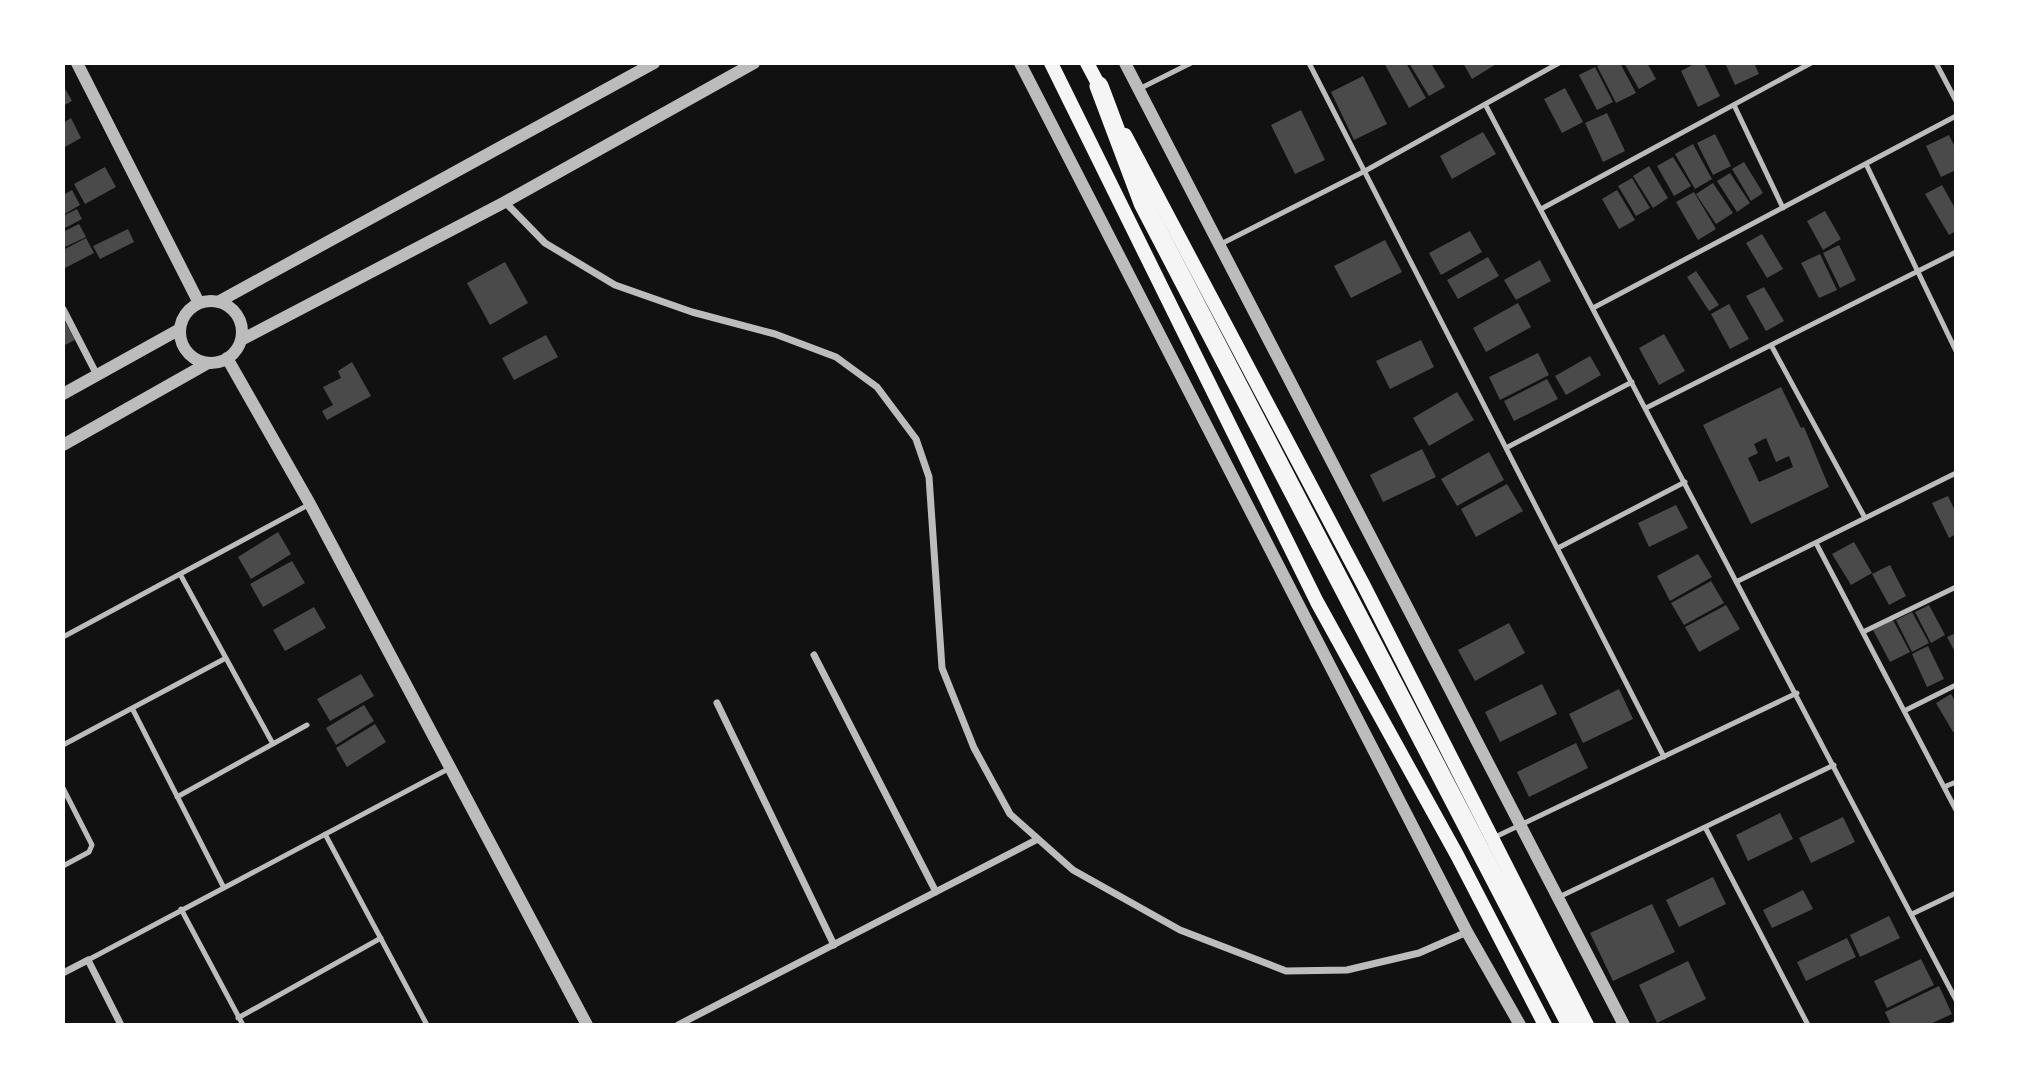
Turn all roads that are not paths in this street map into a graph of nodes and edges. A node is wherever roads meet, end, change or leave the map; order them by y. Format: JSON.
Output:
{"nodes":[{"id":1,"x":77,"y":63,"type":"edge"},
{"id":2,"x":654,"y":63,"type":"edge"},
{"id":3,"x":754,"y":63,"type":"edge"},
{"id":4,"x":1020,"y":63,"type":"edge"},
{"id":5,"x":1051,"y":63,"type":"edge"},
{"id":6,"x":1087,"y":63,"type":"edge"},
{"id":7,"x":1125,"y":63,"type":"edge"},
{"id":8,"x":1191,"y":63,"type":"edge"},
{"id":9,"x":1309,"y":63,"type":"edge"},
{"id":10,"x":1559,"y":63,"type":"edge"},
{"id":11,"x":1811,"y":63,"type":"edge"},
{"id":12,"x":1936,"y":63,"type":"edge"},
{"id":13,"x":1099,"y":86,"type":"junction"},
{"id":14,"x":1139,"y":89,"type":"junction"},
{"id":15,"x":1956,"y":101,"type":"edge"},
{"id":16,"x":1485,"y":104,"type":"junction"},
{"id":17,"x":1734,"y":105,"type":"junction"},
{"id":18,"x":1956,"y":116,"type":"edge"},
{"id":19,"x":1866,"y":164,"type":"junction"},
{"id":20,"x":1365,"y":171,"type":"junction"},
{"id":21,"x":505,"y":202,"type":"junction"},
{"id":22,"x":1783,"y":208,"type":"junction"},
{"id":23,"x":1541,"y":209,"type":"junction"},
{"id":24,"x":1219,"y":245,"type":"junction"},
{"id":25,"x":1956,"y":252,"type":"edge"},
{"id":26,"x":1916,"y":272,"type":"junction"},
{"id":27,"x":218,"y":302,"type":"junction"},
{"id":28,"x":199,"y":303,"type":"junction"},
{"id":29,"x":1593,"y":308,"type":"junction"},
{"id":30,"x":63,"y":309,"type":"edge"},
{"id":31,"x":180,"y":330,"type":"junction"},
{"id":32,"x":241,"y":340,"type":"junction"},
{"id":33,"x":1771,"y":345,"type":"junction"},
{"id":34,"x":1956,"y":351,"type":"edge"},
{"id":35,"x":227,"y":358,"type":"junction"},
{"id":36,"x":208,"y":363,"type":"junction"},
{"id":37,"x":97,"y":375,"type":"junction"},
{"id":38,"x":1632,"y":382,"type":"junction"},
{"id":39,"x":63,"y":394,"type":"edge"},
{"id":40,"x":1646,"y":408,"type":"junction"},
{"id":41,"x":63,"y":444,"type":"edge"},
{"id":42,"x":1506,"y":448,"type":"junction"},
{"id":43,"x":1956,"y":473,"type":"edge"},
{"id":44,"x":1685,"y":482,"type":"junction"},
{"id":45,"x":310,"y":504,"type":"junction"},
{"id":46,"x":1865,"y":518,"type":"junction"},
{"id":47,"x":1816,"y":542,"type":"junction"},
{"id":48,"x":1558,"y":548,"type":"junction"},
{"id":49,"x":180,"y":574,"type":"junction"},
{"id":50,"x":1738,"y":581,"type":"junction"},
{"id":51,"x":1956,"y":587,"type":"edge"},
{"id":52,"x":1863,"y":632,"type":"junction"},
{"id":53,"x":63,"y":637,"type":"edge"},
{"id":54,"x":814,"y":654,"type":"dead end"},
{"id":55,"x":226,"y":658,"type":"junction"},
{"id":56,"x":1956,"y":685,"type":"edge"},
{"id":57,"x":1797,"y":693,"type":"junction"},
{"id":58,"x":717,"y":703,"type":"dead end"},
{"id":59,"x":132,"y":708,"type":"junction"},
{"id":60,"x":1904,"y":711,"type":"junction"},
{"id":61,"x":307,"y":725,"type":"dead end"},
{"id":62,"x":273,"y":744,"type":"junction"},
{"id":63,"x":63,"y":745,"type":"edge"},
{"id":64,"x":1664,"y":757,"type":"junction"},
{"id":65,"x":1834,"y":765,"type":"junction"},
{"id":66,"x":450,"y":768,"type":"junction"},
{"id":67,"x":1956,"y":782,"type":"edge"},
{"id":68,"x":1944,"y":787,"type":"junction"},
{"id":69,"x":63,"y":788,"type":"edge"},
{"id":70,"x":177,"y":797,"type":"junction"},
{"id":71,"x":1956,"y":810,"type":"edge"},
{"id":72,"x":1520,"y":825,"type":"junction"},
{"id":73,"x":1705,"y":827,"type":"junction"},
{"id":74,"x":325,"y":834,"type":"junction"},
{"id":75,"x":1038,"y":839,"type":"junction"},
{"id":76,"x":1490,"y":840,"type":"junction"},
{"id":77,"x":63,"y":866,"type":"edge"},
{"id":78,"x":224,"y":888,"type":"junction"},
{"id":79,"x":936,"y":892,"type":"junction"},
{"id":80,"x":1956,"y":893,"type":"edge"},
{"id":81,"x":1558,"y":898,"type":"junction"},
{"id":82,"x":181,"y":909,"type":"junction"},
{"id":83,"x":1912,"y":914,"type":"junction"},
{"id":84,"x":1467,"y":932,"type":"junction"},
{"id":85,"x":380,"y":938,"type":"junction"},
{"id":86,"x":834,"y":945,"type":"junction"},
{"id":87,"x":88,"y":960,"type":"junction"},
{"id":88,"x":63,"y":973,"type":"edge"},
{"id":89,"x":1956,"y":1000,"type":"edge"},
{"id":90,"x":238,"y":1018,"type":"junction"},
{"id":91,"x":425,"y":1024,"type":"edge"},
{"id":92,"x":121,"y":1025,"type":"edge"},
{"id":93,"x":243,"y":1025,"type":"edge"},
{"id":94,"x":587,"y":1025,"type":"edge"},
{"id":95,"x":678,"y":1025,"type":"edge"},
{"id":96,"x":1520,"y":1025,"type":"edge"},
{"id":97,"x":1545,"y":1025,"type":"edge"},
{"id":98,"x":1571,"y":1025,"type":"edge"},
{"id":99,"x":1587,"y":1025,"type":"edge"},
{"id":100,"x":1624,"y":1025,"type":"edge"},
{"id":101,"x":1808,"y":1025,"type":"edge"}],
"edges":[{"from":1,"to":28,"type":"street"},
{"from":2,"to":27,"type":"street"},
{"from":3,"to":21,"type":"street"},
{"from":4,"to":84,"type":"street"},
{"from":5,"to":97,"type":"main road"},
{"from":6,"to":13,"type":"main road"},
{"from":7,"to":14,"type":"street"},
{"from":8,"to":14,"type":"lane"},
{"from":9,"to":20,"type":"lane"},
{"from":10,"to":16,"type":"lane"},
{"from":11,"to":17,"type":"lane"},
{"from":12,"to":15,"type":"lane"},
{"from":13,"to":76,"type":"main road"},
{"from":13,"to":98,"type":"highway"},
{"from":14,"to":24,"type":"street"},
{"from":16,"to":20,"type":"lane"},
{"from":16,"to":23,"type":"lane"},
{"from":17,"to":22,"type":"lane"},
{"from":17,"to":23,"type":"lane"},
{"from":18,"to":19,"type":"lane"},
{"from":19,"to":22,"type":"lane"},
{"from":19,"to":26,"type":"lane"},
{"from":20,"to":24,"type":"lane"},
{"from":20,"to":42,"type":"lane"},
{"from":21,"to":32,"type":"street"},
{"from":21,"to":75,"type":"street"},
{"from":22,"to":29,"type":"lane"},
{"from":23,"to":29,"type":"lane"},
{"from":24,"to":72,"type":"street"},
{"from":25,"to":26,"type":"lane"},
{"from":26,"to":33,"type":"lane"},
{"from":26,"to":34,"type":"lane"},
{"from":27,"to":28,"type":"street"},
{"from":27,"to":32,"type":"street"},
{"from":28,"to":31,"type":"street"},
{"from":29,"to":38,"type":"lane"},
{"from":30,"to":37,"type":"street"},
{"from":31,"to":36,"type":"street"},
{"from":31,"to":37,"type":"street"},
{"from":32,"to":35,"type":"street"},
{"from":33,"to":40,"type":"lane"},
{"from":33,"to":46,"type":"lane"},
{"from":35,"to":36,"type":"street"},
{"from":35,"to":45,"type":"street"},
{"from":36,"to":41,"type":"street"},
{"from":37,"to":39,"type":"street"},
{"from":38,"to":40,"type":"lane"},
{"from":38,"to":42,"type":"lane"},
{"from":40,"to":44,"type":"lane"},
{"from":42,"to":48,"type":"lane"},
{"from":43,"to":46,"type":"lane"},
{"from":44,"to":48,"type":"lane"},
{"from":44,"to":50,"type":"lane"},
{"from":45,"to":49,"type":"lane"},
{"from":45,"to":66,"type":"street"},
{"from":46,"to":47,"type":"lane"},
{"from":47,"to":50,"type":"lane"},
{"from":47,"to":52,"type":"lane"},
{"from":48,"to":64,"type":"lane"},
{"from":49,"to":53,"type":"lane"},
{"from":49,"to":55,"type":"lane"},
{"from":50,"to":57,"type":"lane"},
{"from":51,"to":52,"type":"lane"},
{"from":52,"to":60,"type":"lane"},
{"from":54,"to":79,"type":"street"},
{"from":55,"to":59,"type":"lane"},
{"from":55,"to":62,"type":"lane"},
{"from":56,"to":60,"type":"lane"},
{"from":57,"to":64,"type":"lane"},
{"from":57,"to":65,"type":"lane"},
{"from":58,"to":86,"type":"street"},
{"from":59,"to":63,"type":"lane"},
{"from":59,"to":70,"type":"lane"},
{"from":60,"to":68,"type":"lane"},
{"from":61,"to":62,"type":"lane"},
{"from":62,"to":70,"type":"lane"},
{"from":64,"to":72,"type":"lane"},
{"from":65,"to":73,"type":"lane"},
{"from":65,"to":83,"type":"lane"},
{"from":66,"to":74,"type":"lane"},
{"from":66,"to":94,"type":"street"},
{"from":67,"to":68,"type":"lane"},
{"from":68,"to":71,"type":"lane"},
{"from":69,"to":77,"type":"lane"},
{"from":70,"to":78,"type":"lane"},
{"from":72,"to":76,"type":"lane"},
{"from":72,"to":81,"type":"street"},
{"from":73,"to":81,"type":"lane"},
{"from":73,"to":101,"type":"lane"},
{"from":74,"to":78,"type":"lane"},
{"from":74,"to":85,"type":"lane"},
{"from":75,"to":79,"type":"street"},
{"from":75,"to":84,"type":"street"},
{"from":76,"to":99,"type":"main road"},
{"from":78,"to":82,"type":"lane"},
{"from":79,"to":86,"type":"street"},
{"from":80,"to":83,"type":"lane"},
{"from":81,"to":100,"type":"street"},
{"from":82,"to":87,"type":"lane"},
{"from":82,"to":90,"type":"lane"},
{"from":83,"to":89,"type":"lane"},
{"from":84,"to":96,"type":"street"},
{"from":85,"to":90,"type":"lane"},
{"from":85,"to":91,"type":"lane"},
{"from":86,"to":95,"type":"street"},
{"from":87,"to":88,"type":"street"},
{"from":87,"to":92,"type":"street"},
{"from":90,"to":93,"type":"lane"}]}
